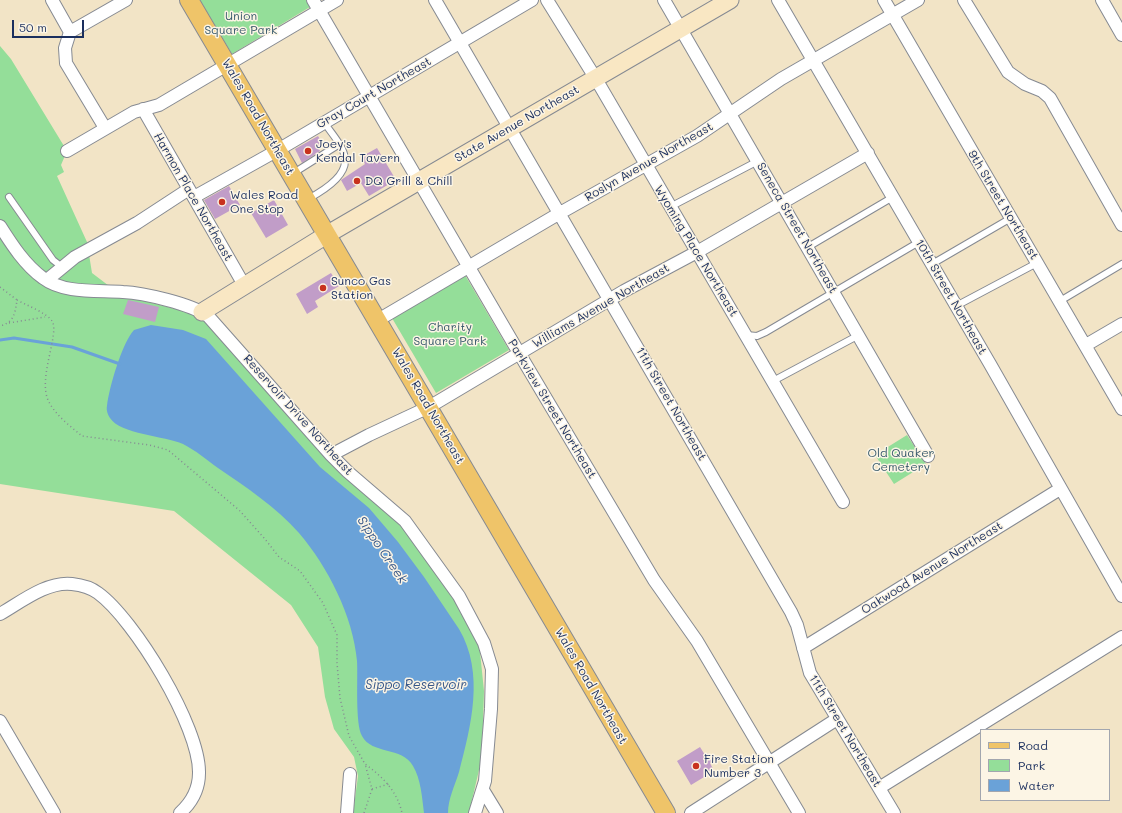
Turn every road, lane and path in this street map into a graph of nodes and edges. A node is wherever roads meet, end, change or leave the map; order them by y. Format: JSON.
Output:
{"nodes":[{"id":1,"x":52,"y":0,"type":"edge"},
{"id":2,"x":126,"y":0,"type":"edge"},
{"id":3,"x":189,"y":0,"type":"edge"},
{"id":4,"x":337,"y":0,"type":"edge"},
{"id":5,"x":436,"y":0,"type":"edge"},
{"id":6,"x":532,"y":0,"type":"edge"},
{"id":7,"x":548,"y":0,"type":"edge"},
{"id":8,"x":664,"y":0,"type":"edge"},
{"id":9,"x":730,"y":0,"type":"edge"},
{"id":10,"x":778,"y":0,"type":"edge"},
{"id":11,"x":884,"y":0,"type":"edge"},
{"id":12,"x":918,"y":0,"type":"edge"},
{"id":13,"x":964,"y":0,"type":"edge"},
{"id":14,"x":1102,"y":0,"type":"edge"},
{"id":15,"x":316,"y":5,"type":"edge"},
{"id":16,"x":892,"y":15,"type":"junction"},
{"id":17,"x":681,"y":29,"type":"junction"},
{"id":18,"x":70,"y":32,"type":"junction"},
{"id":19,"x":1122,"y":35,"type":"edge"},
{"id":20,"x":460,"y":43,"type":"junction"},
{"id":21,"x":813,"y":60,"type":"junction"},
{"id":22,"x":227,"y":64,"type":"junction"},
{"id":23,"x":596,"y":79,"type":"junction"},
{"id":24,"x":369,"y":96,"type":"junction"},
{"id":25,"x":143,"y":109,"type":"junction"},
{"id":26,"x":730,"y":113,"type":"junction"},
{"id":27,"x":324,"y":122,"type":"junction"},
{"id":28,"x":105,"y":128,"type":"junction"},
{"id":29,"x":509,"y":128,"type":"junction"},
{"id":30,"x":338,"y":145,"type":"junction"},
{"id":31,"x":278,"y":150,"type":"junction"},
{"id":32,"x":67,"y":151,"type":"dead end"},
{"id":33,"x":868,"y":153,"type":"junction"},
{"id":34,"x":758,"y":161,"type":"junction"},
{"id":35,"x":645,"y":165,"type":"junction"},
{"id":36,"x":292,"y":174,"type":"junction"},
{"id":37,"x":419,"y":182,"type":"junction"},
{"id":38,"x":191,"y":193,"type":"junction"},
{"id":39,"x":9,"y":197,"type":"dead end"},
{"id":40,"x":893,"y":197,"type":"junction"},
{"id":41,"x":307,"y":200,"type":"junction"},
{"id":42,"x":782,"y":203,"type":"junction"},
{"id":43,"x":670,"y":207,"type":"junction"},
{"id":44,"x":560,"y":213,"type":"junction"},
{"id":45,"x":1011,"y":218,"type":"junction"},
{"id":46,"x":1122,"y":225,"type":"edge"},
{"id":47,"x":0,"y":226,"type":"edge"},
{"id":48,"x":328,"y":234,"type":"junction"},
{"id":49,"x":919,"y":242,"type":"junction"},
{"id":50,"x":808,"y":247,"type":"junction"},
{"id":51,"x":697,"y":252,"type":"junction"},
{"id":52,"x":1037,"y":263,"type":"junction"},
{"id":53,"x":932,"y":264,"type":"junction"},
{"id":54,"x":1122,"y":264,"type":"edge"},
{"id":55,"x":62,"y":266,"type":"junction"},
{"id":56,"x":469,"y":267,"type":"junction"},
{"id":57,"x":46,"y":280,"type":"junction"},
{"id":58,"x":244,"y":285,"type":"junction"},
{"id":59,"x":0,"y":287,"type":"edge"},
{"id":60,"x":834,"y":292,"type":"junction"},
{"id":61,"x":17,"y":300,"type":"junction"},
{"id":62,"x":610,"y":300,"type":"junction"},
{"id":63,"x":1060,"y":301,"type":"junction"},
{"id":64,"x":956,"y":306,"type":"junction"},
{"id":65,"x":202,"y":312,"type":"junction"},
{"id":66,"x":46,"y":316,"type":"junction"},
{"id":67,"x":378,"y":320,"type":"junction"},
{"id":68,"x":8,"y":324,"type":"junction"},
{"id":69,"x":1122,"y":324,"type":"edge"},
{"id":70,"x":0,"y":326,"type":"edge"},
{"id":71,"x":746,"y":335,"type":"junction"},
{"id":72,"x":859,"y":335,"type":"junction"},
{"id":73,"x":1086,"y":345,"type":"junction"},
{"id":74,"x":519,"y":353,"type":"junction"},
{"id":75,"x":773,"y":381,"type":"junction"},
{"id":76,"x":429,"y":407,"type":"junction"},
{"id":77,"x":1122,"y":409,"type":"edge"},
{"id":78,"x":331,"y":454,"type":"junction"},
{"id":79,"x":928,"y":456,"type":"dead end"},
{"id":80,"x":1060,"y":489,"type":"junction"},
{"id":81,"x":844,"y":502,"type":"dead end"},
{"id":82,"x":1122,"y":596,"type":"edge"},
{"id":83,"x":0,"y":614,"type":"edge"},
{"id":84,"x":1122,"y":637,"type":"edge"},
{"id":85,"x":803,"y":648,"type":"junction"},
{"id":86,"x":837,"y":719,"type":"junction"},
{"id":87,"x":0,"y":721,"type":"edge"},
{"id":88,"x":769,"y":763,"type":"junction"},
{"id":89,"x":365,"y":764,"type":"junction"},
{"id":90,"x":350,"y":774,"type":"dead end"},
{"id":91,"x":389,"y":784,"type":"junction"},
{"id":92,"x":879,"y":788,"type":"junction"},
{"id":93,"x":372,"y":789,"type":"junction"},
{"id":94,"x":483,"y":790,"type":"junction"},
{"id":95,"x":54,"y":813,"type":"edge"},
{"id":96,"x":180,"y":813,"type":"edge"},
{"id":97,"x":348,"y":813,"type":"edge"},
{"id":98,"x":364,"y":813,"type":"edge"},
{"id":99,"x":402,"y":813,"type":"edge"},
{"id":100,"x":476,"y":813,"type":"edge"},
{"id":101,"x":497,"y":813,"type":"edge"},
{"id":102,"x":666,"y":813,"type":"edge"},
{"id":103,"x":691,"y":813,"type":"edge"},
{"id":104,"x":799,"y":813,"type":"edge"},
{"id":105,"x":894,"y":813,"type":"edge"}],
"edges":[{"from":1,"to":18,"type":"street"},
{"from":2,"to":18,"type":"street"},
{"from":3,"to":22,"type":"main road","name":"Wales Road Northeast"},
{"from":4,"to":15,"type":"street"},
{"from":5,"to":20,"type":"street","name":"11th Street Northeast"},
{"from":6,"to":20,"type":"street","name":"Gray Court Northeast"},
{"from":7,"to":23,"type":"street","name":"Wyoming Place Northeast"},
{"from":8,"to":17,"type":"street","name":"Seneca Street Northeast"},
{"from":9,"to":17,"type":"street","name":"State Avenue Northeast"},
{"from":10,"to":21,"type":"street","name":"10th Street Northeast"},
{"from":11,"to":16,"type":"street","name":"9th Street Northeast"},
{"from":12,"to":16,"type":"street","name":"Roslyn Avenue Northeast"},
{"from":13,"to":46,"type":"street"},
{"from":14,"to":19,"type":"street"},
{"from":15,"to":22,"type":"street"},
{"from":15,"to":24,"type":"street","name":"Parkview Street Northeast"},
{"from":16,"to":21,"type":"street","name":"Roslyn Avenue Northeast"},
{"from":16,"to":45,"type":"street","name":"9th Street Northeast"},
{"from":17,"to":23,"type":"street","name":"State Avenue Northeast"},
{"from":17,"to":26,"type":"street","name":"Seneca Street Northeast"},
{"from":18,"to":28,"type":"street"},
{"from":20,"to":24,"type":"street","name":"Gray Court Northeast"},
{"from":20,"to":29,"type":"street","name":"11th Street Northeast"},
{"from":21,"to":26,"type":"street","name":"Roslyn Avenue Northeast"},
{"from":21,"to":33,"type":"street","name":"10th Street Northeast"},
{"from":22,"to":25,"type":"street"},
{"from":22,"to":31,"type":"main road","name":"Wales Road Northeast"},
{"from":23,"to":29,"type":"street","name":"State Avenue Northeast"},
{"from":23,"to":35,"type":"street","name":"Wyoming Place Northeast"},
{"from":24,"to":27,"type":"street","name":"Gray Court Northeast"},
{"from":24,"to":37,"type":"street","name":"Parkview Street Northeast"},
{"from":25,"to":28,"type":"street"},
{"from":25,"to":38,"type":"street","name":"Harmon Place Northeast"},
{"from":26,"to":34,"type":"street","name":"Seneca Street Northeast"},
{"from":26,"to":35,"type":"street","name":"Roslyn Avenue Northeast"},
{"from":27,"to":30,"type":"lane"},
{"from":27,"to":31,"type":"street","name":"Gray Court Northeast"},
{"from":28,"to":32,"type":"street"},
{"from":29,"to":37,"type":"street","name":"State Avenue Northeast"},
{"from":29,"to":44,"type":"street","name":"11th Street Northeast"},
{"from":30,"to":36,"type":"lane"},
{"from":30,"to":41,"type":"lane"},
{"from":31,"to":36,"type":"main road","name":"Wales Road Northeast"},
{"from":31,"to":38,"type":"street","name":"Gray Court Northeast"},
{"from":33,"to":40,"type":"street","name":"10th Street Northeast"},
{"from":33,"to":42,"type":"street","name":"Williams Avenue Northeast"},
{"from":34,"to":42,"type":"street","name":"Seneca Street Northeast"},
{"from":34,"to":43,"type":"lane"},
{"from":35,"to":43,"type":"street","name":"Wyoming Place Northeast"},
{"from":35,"to":44,"type":"street","name":"Roslyn Avenue Northeast"},
{"from":36,"to":41,"type":"main road","name":"Wales Road Northeast"},
{"from":37,"to":48,"type":"street","name":"State Avenue Northeast"},
{"from":37,"to":56,"type":"street","name":"Parkview Street Northeast"},
{"from":38,"to":55,"type":"street","name":"Gray Court Northeast"},
{"from":38,"to":58,"type":"street","name":"Harmon Place Northeast"},
{"from":39,"to":55,"type":"lane"},
{"from":40,"to":49,"type":"street","name":"10th Street Northeast"},
{"from":40,"to":50,"type":"lane"},
{"from":41,"to":48,"type":"main road","name":"Wales Road Northeast"},
{"from":42,"to":50,"type":"street","name":"Seneca Street Northeast"},
{"from":42,"to":51,"type":"street","name":"Williams Avenue Northeast"},
{"from":43,"to":51,"type":"street","name":"Wyoming Place Northeast"},
{"from":44,"to":56,"type":"street","name":"Roslyn Avenue Northeast"},
{"from":44,"to":62,"type":"street","name":"11th Street Northeast"},
{"from":45,"to":52,"type":"street","name":"9th Street Northeast"},
{"from":45,"to":53,"type":"lane"},
{"from":47,"to":57,"type":"street"},
{"from":48,"to":58,"type":"street","name":"State Avenue Northeast"},
{"from":48,"to":67,"type":"main road","name":"Wales Road Northeast"},
{"from":49,"to":53,"type":"street","name":"10th Street Northeast"},
{"from":49,"to":60,"type":"lane"},
{"from":50,"to":60,"type":"street","name":"Seneca Street Northeast"},
{"from":51,"to":62,"type":"street","name":"Williams Avenue Northeast"},
{"from":51,"to":71,"type":"street","name":"Wyoming Place Northeast"},
{"from":52,"to":63,"type":"street","name":"9th Street Northeast"},
{"from":52,"to":64,"type":"lane"},
{"from":53,"to":64,"type":"street","name":"10th Street Northeast"},
{"from":54,"to":63,"type":"lane"},
{"from":55,"to":57,"type":"street","name":"Gray Court Northeast"},
{"from":56,"to":67,"type":"street","name":"Roslyn Avenue Northeast"},
{"from":56,"to":74,"type":"street","name":"Parkview Street Northeast"},
{"from":57,"to":65,"type":"street","name":"Reservoir Drive Northeast"},
{"from":58,"to":65,"type":"street","name":"State Avenue Northeast"},
{"from":59,"to":61,"type":"path"},
{"from":60,"to":71,"type":"lane"},
{"from":60,"to":72,"type":"street","name":"Seneca Street Northeast"},
{"from":61,"to":66,"type":"path"},
{"from":61,"to":68,"type":"path"},
{"from":62,"to":74,"type":"street","name":"Williams Avenue Northeast"},
{"from":62,"to":85,"type":"street","name":"11th Street Northeast"},
{"from":63,"to":73,"type":"street","name":"9th Street Northeast"},
{"from":64,"to":80,"type":"street","name":"10th Street Northeast"},
{"from":65,"to":78,"type":"street","name":"Reservoir Drive Northeast"},
{"from":66,"to":68,"type":"path"},
{"from":66,"to":89,"type":"path"},
{"from":67,"to":76,"type":"main road","name":"Wales Road Northeast"},
{"from":68,"to":70,"type":"path"},
{"from":69,"to":73,"type":"street"},
{"from":71,"to":75,"type":"street","name":"Wyoming Place Northeast"},
{"from":72,"to":75,"type":"lane"},
{"from":72,"to":79,"type":"street","name":"Seneca Street Northeast"},
{"from":73,"to":77,"type":"street","name":"9th Street Northeast"},
{"from":74,"to":76,"type":"street","name":"Williams Avenue Northeast"},
{"from":74,"to":88,"type":"street","name":"Parkview Street Northeast"},
{"from":75,"to":81,"type":"street","name":"Wyoming Place Northeast"},
{"from":76,"to":78,"type":"street","name":"Williams Avenue Northeast"},
{"from":76,"to":102,"type":"main road","name":"Wales Road Northeast"},
{"from":78,"to":94,"type":"street","name":"Reservoir Drive Northeast"},
{"from":80,"to":82,"type":"street","name":"10th Street Northeast"},
{"from":80,"to":85,"type":"street","name":"Oakwood Avenue Northeast"},
{"from":83,"to":96,"type":"street"},
{"from":84,"to":92,"type":"street"},
{"from":85,"to":86,"type":"street","name":"11th Street Northeast"},
{"from":86,"to":88,"type":"street"},
{"from":86,"to":92,"type":"street","name":"11th Street Northeast"},
{"from":87,"to":95,"type":"street"},
{"from":88,"to":103,"type":"street"},
{"from":88,"to":104,"type":"street","name":"Parkview Street Northeast"},
{"from":89,"to":91,"type":"path"},
{"from":89,"to":93,"type":"path"},
{"from":90,"to":97,"type":"street"},
{"from":91,"to":93,"type":"path"},
{"from":91,"to":99,"type":"path"},
{"from":92,"to":105,"type":"street","name":"11th Street Northeast"},
{"from":93,"to":98,"type":"path"},
{"from":94,"to":100,"type":"street","name":"Reservoir Drive Northeast"},
{"from":94,"to":101,"type":"street"}]}
